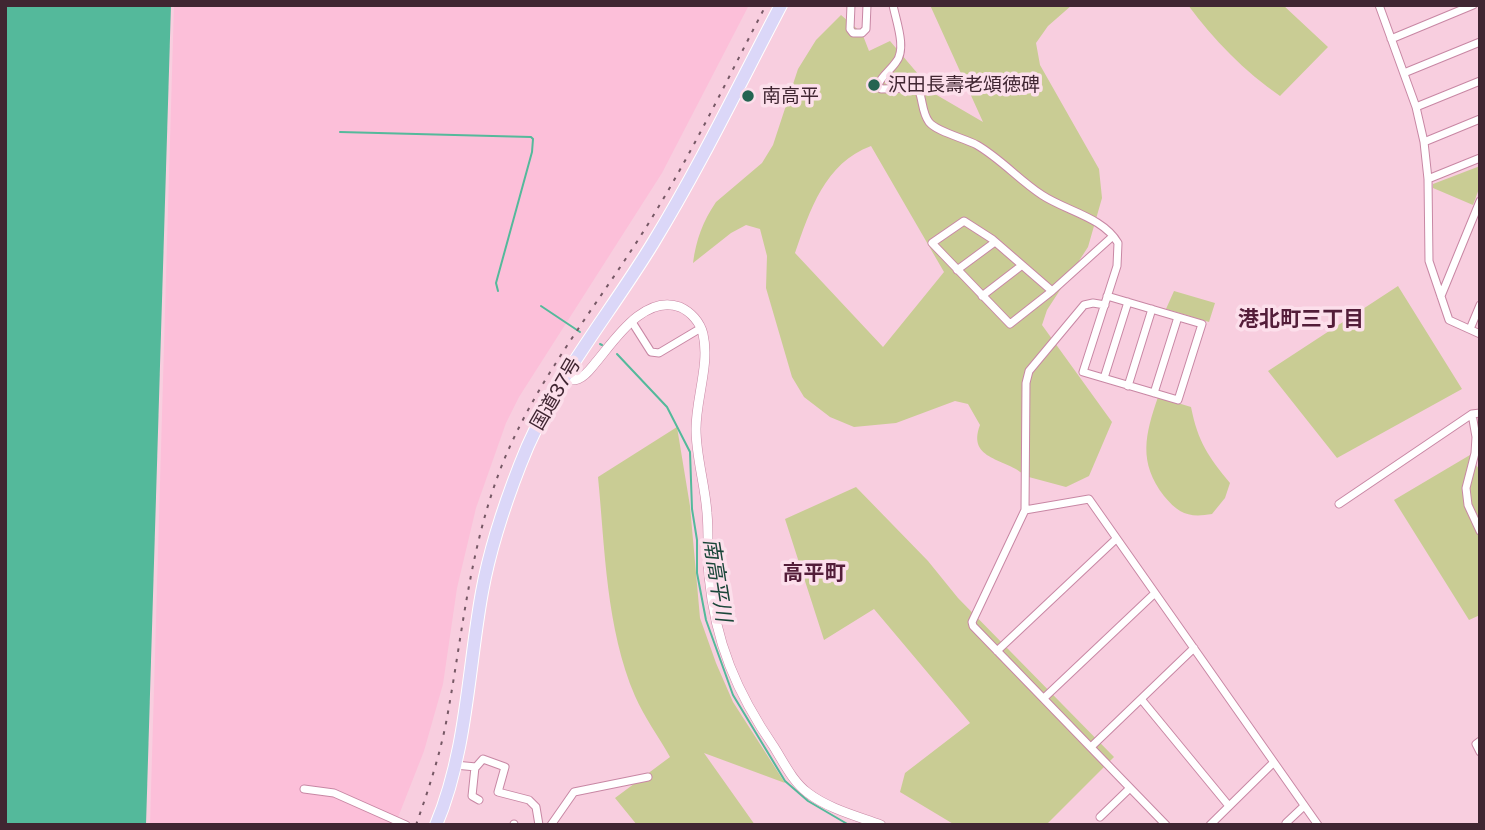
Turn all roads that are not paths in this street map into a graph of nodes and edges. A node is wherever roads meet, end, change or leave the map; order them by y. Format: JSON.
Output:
{"nodes":[{"id":1,"x":781,"y":5,"type":"edge"},
{"id":2,"x":850,"y":5,"type":"edge"},
{"id":3,"x":867,"y":5,"type":"edge"},
{"id":4,"x":893,"y":5,"type":"edge"},
{"id":5,"x":1473,"y":5,"type":"edge"},
{"id":6,"x":1380,"y":6,"type":"edge"},
{"id":7,"x":1391,"y":39,"type":"junction"},
{"id":8,"x":1480,"y":42,"type":"edge"},
{"id":9,"x":1404,"y":73,"type":"junction"},
{"id":10,"x":1480,"y":81,"type":"edge"},
{"id":11,"x":1416,"y":107,"type":"junction"},
{"id":12,"x":1480,"y":119,"type":"edge"},
{"id":13,"x":1424,"y":142,"type":"junction"},
{"id":14,"x":1480,"y":158,"type":"edge"},
{"id":15,"x":1428,"y":179,"type":"junction"},
{"id":16,"x":1480,"y":201,"type":"edge"},
{"id":17,"x":1469,"y":227,"type":"junction"},
{"id":18,"x":1480,"y":232,"type":"edge"},
{"id":19,"x":1113,"y":236,"type":"junction"},
{"id":20,"x":995,"y":242,"type":"junction"},
{"id":21,"x":1021,"y":266,"type":"junction"},
{"id":22,"x":957,"y":270,"type":"junction"},
{"id":23,"x":1052,"y":290,"type":"junction"},
{"id":24,"x":982,"y":296,"type":"junction"},
{"id":25,"x":1107,"y":296,"type":"junction"},
{"id":26,"x":1441,"y":296,"type":"junction"},
{"id":27,"x":1128,"y":302,"type":"junction"},
{"id":28,"x":1105,"y":305,"type":"junction"},
{"id":29,"x":1480,"y":305,"type":"edge"},
{"id":30,"x":1152,"y":309,"type":"junction"},
{"id":31,"x":1178,"y":317,"type":"junction"},
{"id":32,"x":632,"y":322,"type":"junction"},
{"id":33,"x":701,"y":328,"type":"junction"},
{"id":34,"x":1470,"y":329,"type":"junction"},
{"id":35,"x":1480,"y":334,"type":"edge"},
{"id":36,"x":563,"y":379,"type":"junction"},
{"id":37,"x":1104,"y":379,"type":"junction"},
{"id":38,"x":1128,"y":386,"type":"junction"},
{"id":39,"x":1154,"y":393,"type":"junction"},
{"id":40,"x":1476,"y":413,"type":"edge"},
{"id":41,"x":1339,"y":504,"type":"dead end"},
{"id":42,"x":1025,"y":510,"type":"junction"},
{"id":43,"x":1480,"y":531,"type":"edge"},
{"id":44,"x":1116,"y":539,"type":"junction"},
{"id":45,"x":1155,"y":593,"type":"junction"},
{"id":46,"x":1194,"y":648,"type":"junction"},
{"id":47,"x":997,"y":651,"type":"junction"},
{"id":48,"x":1044,"y":698,"type":"junction"},
{"id":49,"x":1141,"y":699,"type":"junction"},
{"id":50,"x":1480,"y":741,"type":"edge"},
{"id":51,"x":1090,"y":747,"type":"junction"},
{"id":52,"x":1480,"y":752,"type":"edge"},
{"id":53,"x":1273,"y":763,"type":"junction"},
{"id":54,"x":456,"y":765,"type":"junction"},
{"id":55,"x":475,"y":766,"type":"junction"},
{"id":56,"x":648,"y":777,"type":"dead end"},
{"id":57,"x":1130,"y":788,"type":"junction"},
{"id":58,"x":304,"y":789,"type":"dead end"},
{"id":59,"x":479,"y":800,"type":"dead end"},
{"id":60,"x":1229,"y":806,"type":"junction"},
{"id":61,"x":1304,"y":806,"type":"junction"},
{"id":62,"x":1100,"y":817,"type":"dead end"},
{"id":63,"x":1286,"y":823,"type":"edge"},
{"id":64,"x":1316,"y":824,"type":"edge"},
{"id":65,"x":406,"y":825,"type":"edge"},
{"id":66,"x":436,"y":825,"type":"edge"},
{"id":67,"x":539,"y":825,"type":"edge"},
{"id":68,"x":551,"y":825,"type":"edge"},
{"id":69,"x":881,"y":825,"type":"edge"},
{"id":70,"x":1166,"y":825,"type":"edge"},
{"id":71,"x":1210,"y":825,"type":"edge"}],
"edges":[{"from":1,"to":36,"type":"highway","name":"国道37号"},
{"from":2,"to":3,"type":"street"},
{"from":4,"to":19,"type":"street"},
{"from":5,"to":7,"type":"street"},
{"from":6,"to":7,"type":"street"},
{"from":7,"to":9,"type":"street"},
{"from":8,"to":9,"type":"street"},
{"from":9,"to":11,"type":"street"},
{"from":10,"to":11,"type":"street"},
{"from":11,"to":13,"type":"street"},
{"from":12,"to":13,"type":"street"},
{"from":13,"to":15,"type":"street"},
{"from":14,"to":15,"type":"street"},
{"from":15,"to":26,"type":"street"},
{"from":16,"to":17,"type":"street"},
{"from":17,"to":18,"type":"street"},
{"from":17,"to":26,"type":"street"},
{"from":19,"to":23,"type":"street"},
{"from":19,"to":25,"type":"street"},
{"from":20,"to":21,"type":"street"},
{"from":20,"to":22,"type":"street"},
{"from":20,"to":22,"type":"street"},
{"from":21,"to":23,"type":"street"},
{"from":21,"to":24,"type":"street"},
{"from":22,"to":24,"type":"street"},
{"from":23,"to":24,"type":"street"},
{"from":25,"to":27,"type":"street"},
{"from":25,"to":28,"type":"street"},
{"from":26,"to":34,"type":"street"},
{"from":27,"to":30,"type":"street"},
{"from":27,"to":37,"type":"street"},
{"from":28,"to":37,"type":"street"},
{"from":28,"to":42,"type":"street"},
{"from":29,"to":34,"type":"street"},
{"from":30,"to":31,"type":"street"},
{"from":30,"to":38,"type":"street"},
{"from":31,"to":39,"type":"street"},
{"from":31,"to":39,"type":"street"},
{"from":32,"to":33,"type":"street"},
{"from":32,"to":33,"type":"street"},
{"from":32,"to":36,"type":"street"},
{"from":33,"to":69,"type":"street"},
{"from":34,"to":35,"type":"street"},
{"from":36,"to":54,"type":"highway","name":"国道37号"},
{"from":37,"to":38,"type":"street"},
{"from":38,"to":39,"type":"street"},
{"from":40,"to":41,"type":"street"},
{"from":40,"to":43,"type":"street"},
{"from":42,"to":44,"type":"street"},
{"from":42,"to":47,"type":"street"},
{"from":44,"to":45,"type":"street"},
{"from":44,"to":47,"type":"street"},
{"from":45,"to":46,"type":"street"},
{"from":45,"to":48,"type":"street"},
{"from":46,"to":49,"type":"street"},
{"from":46,"to":53,"type":"street"},
{"from":47,"to":48,"type":"street"},
{"from":48,"to":51,"type":"street"},
{"from":49,"to":51,"type":"street"},
{"from":49,"to":60,"type":"street"},
{"from":50,"to":52,"type":"street"},
{"from":51,"to":57,"type":"street"},
{"from":53,"to":60,"type":"street"},
{"from":53,"to":61,"type":"street"},
{"from":54,"to":55,"type":"street"},
{"from":54,"to":66,"type":"highway","name":"国道37号"},
{"from":55,"to":59,"type":"street"},
{"from":55,"to":67,"type":"street"},
{"from":56,"to":68,"type":"street"},
{"from":57,"to":62,"type":"street"},
{"from":57,"to":70,"type":"street"},
{"from":58,"to":65,"type":"street"},
{"from":60,"to":71,"type":"street"},
{"from":61,"to":63,"type":"street"},
{"from":61,"to":64,"type":"street"}]}
